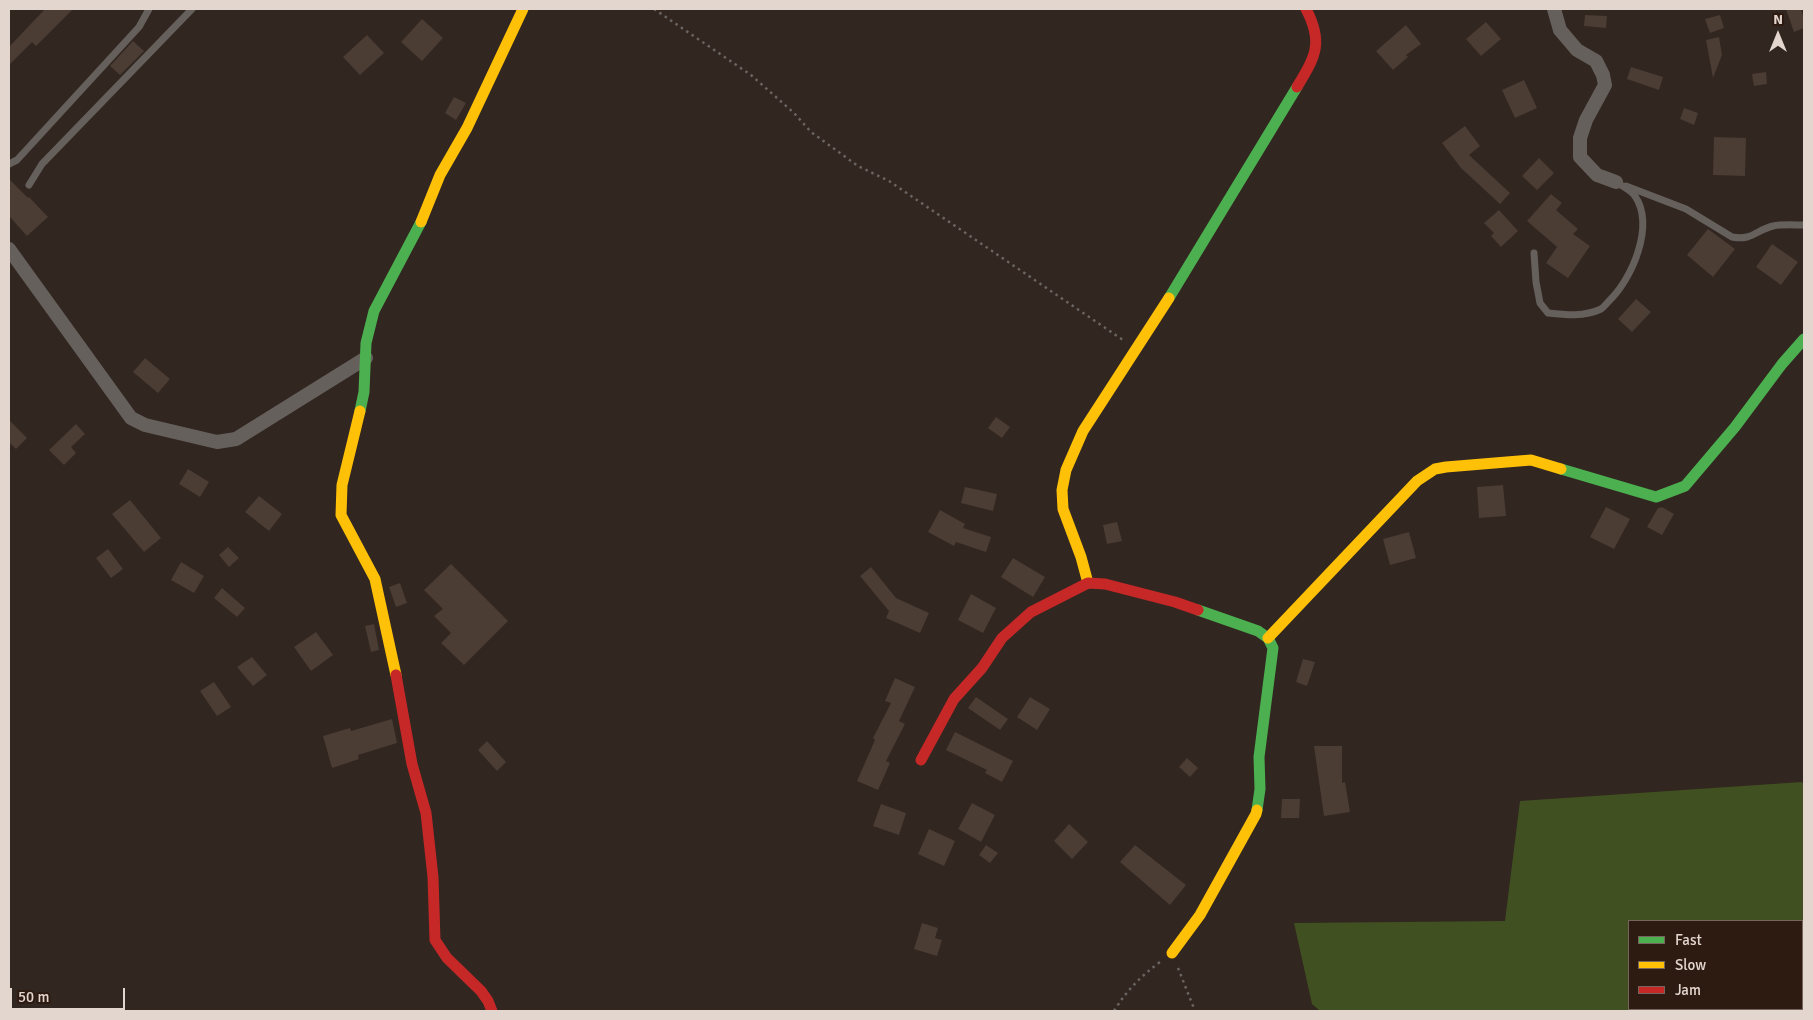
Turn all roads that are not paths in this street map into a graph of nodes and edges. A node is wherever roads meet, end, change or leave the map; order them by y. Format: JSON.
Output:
{"nodes":[{"id":1,"x":149,"y":9,"type":"edge"},
{"id":2,"x":192,"y":9,"type":"edge"},
{"id":3,"x":523,"y":9,"type":"edge"},
{"id":4,"x":1306,"y":9,"type":"edge"},
{"id":5,"x":1554,"y":9,"type":"edge"},
{"id":6,"x":9,"y":164,"type":"edge"},
{"id":7,"x":1616,"y":182,"type":"junction"},
{"id":8,"x":28,"y":185,"type":"dead end"},
{"id":9,"x":1804,"y":224,"type":"edge"},
{"id":10,"x":9,"y":249,"type":"edge"},
{"id":11,"x":1534,"y":252,"type":"dead end"},
{"id":12,"x":1804,"y":339,"type":"edge"},
{"id":13,"x":366,"y":358,"type":"junction"},
{"id":14,"x":1088,"y":583,"type":"junction"},
{"id":15,"x":1268,"y":638,"type":"junction"},
{"id":16,"x":921,"y":760,"type":"dead end"},
{"id":17,"x":1172,"y":953,"type":"road end"},
{"id":18,"x":492,"y":1011,"type":"edge"}],
"edges":[{"from":1,"to":6,"type":"lane"},
{"from":2,"to":8,"type":"lane"},
{"from":3,"to":13,"type":"street"},
{"from":4,"to":14,"type":"street"},
{"from":5,"to":7,"type":"street"},
{"from":7,"to":9,"type":"lane"},
{"from":7,"to":11,"type":"lane"},
{"from":10,"to":13,"type":"street"},
{"from":12,"to":15,"type":"street"},
{"from":13,"to":18,"type":"street"},
{"from":14,"to":15,"type":"street"},
{"from":14,"to":16,"type":"street"},
{"from":15,"to":17,"type":"street"}]}
